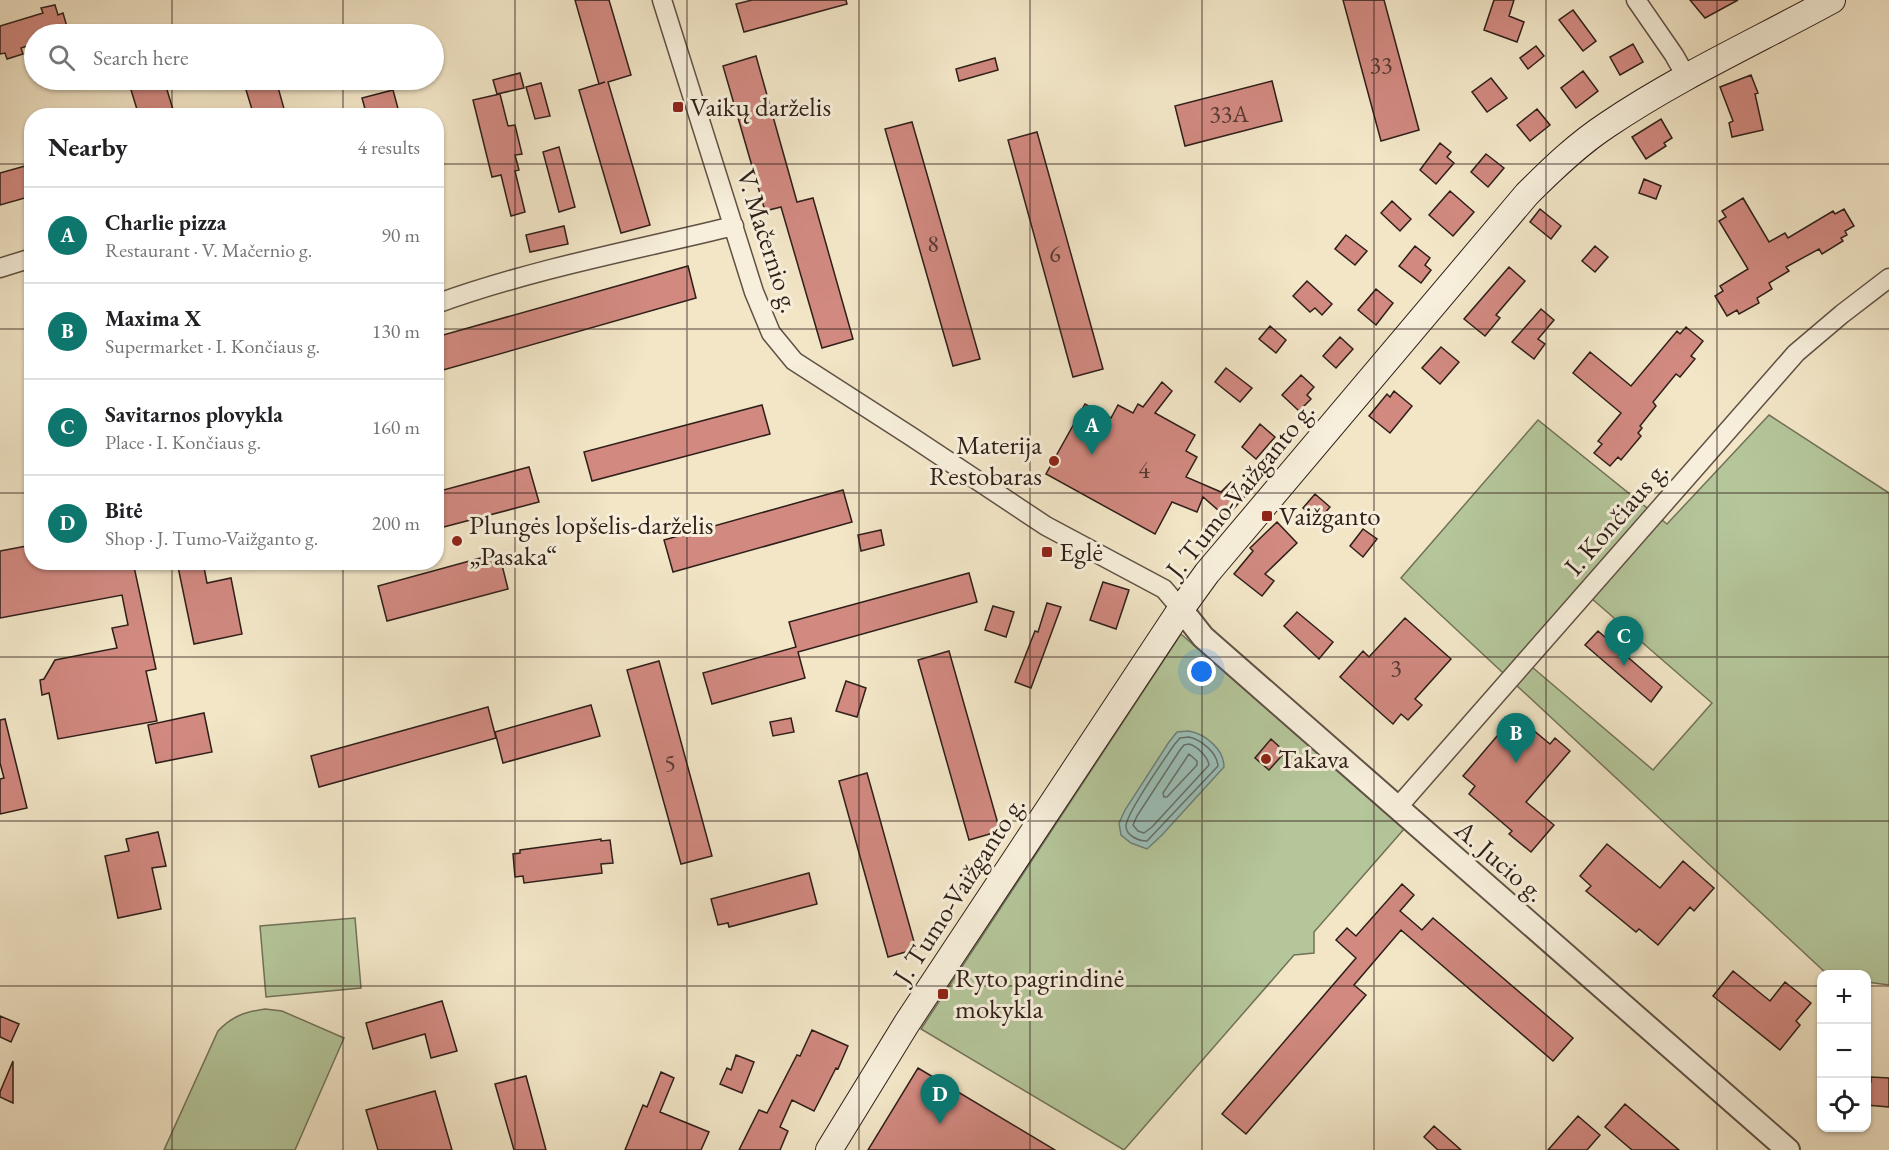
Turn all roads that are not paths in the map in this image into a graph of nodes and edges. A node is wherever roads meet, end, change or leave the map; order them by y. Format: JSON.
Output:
{"nodes":[{"id":1,"x":662,"y":0,"type":"edge"},
{"id":2,"x":1636,"y":0,"type":"edge"},
{"id":3,"x":1832,"y":0,"type":"edge"},
{"id":4,"x":1687,"y":78,"type":"junction"},
{"id":5,"x":734,"y":226,"type":"junction"},
{"id":6,"x":24,"y":260,"type":"edge"},
{"id":7,"x":0,"y":268,"type":"edge"},
{"id":8,"x":1889,"y":278,"type":"edge"},
{"id":9,"x":444,"y":301,"type":"edge"},
{"id":10,"x":1181,"y":609,"type":"junction"},
{"id":11,"x":1397,"y":808,"type":"junction"},
{"id":12,"x":829,"y":1150,"type":"edge"},
{"id":13,"x":1788,"y":1150,"type":"edge"}],
"edges":[{"from":1,"to":5,"type":"street","name":"V. Mačernio g."},
{"from":2,"to":4,"type":"street"},
{"from":3,"to":4,"type":"main road","name":"J. Tumo-Vaižganto g."},
{"from":4,"to":10,"type":"main road","name":"J. Tumo-Vaižganto g."},
{"from":5,"to":9,"type":"street"},
{"from":5,"to":10,"type":"street","name":"V. Mačernio g."},
{"from":6,"to":7,"type":"street"},
{"from":8,"to":11,"type":"street","name":"I. Končiaus g."},
{"from":10,"to":11,"type":"street","name":"A. Jucio g."},
{"from":10,"to":12,"type":"main road","name":"J. Tumo-Vaižganto g."},
{"from":11,"to":13,"type":"street","name":"A. Jucio g."}]}
